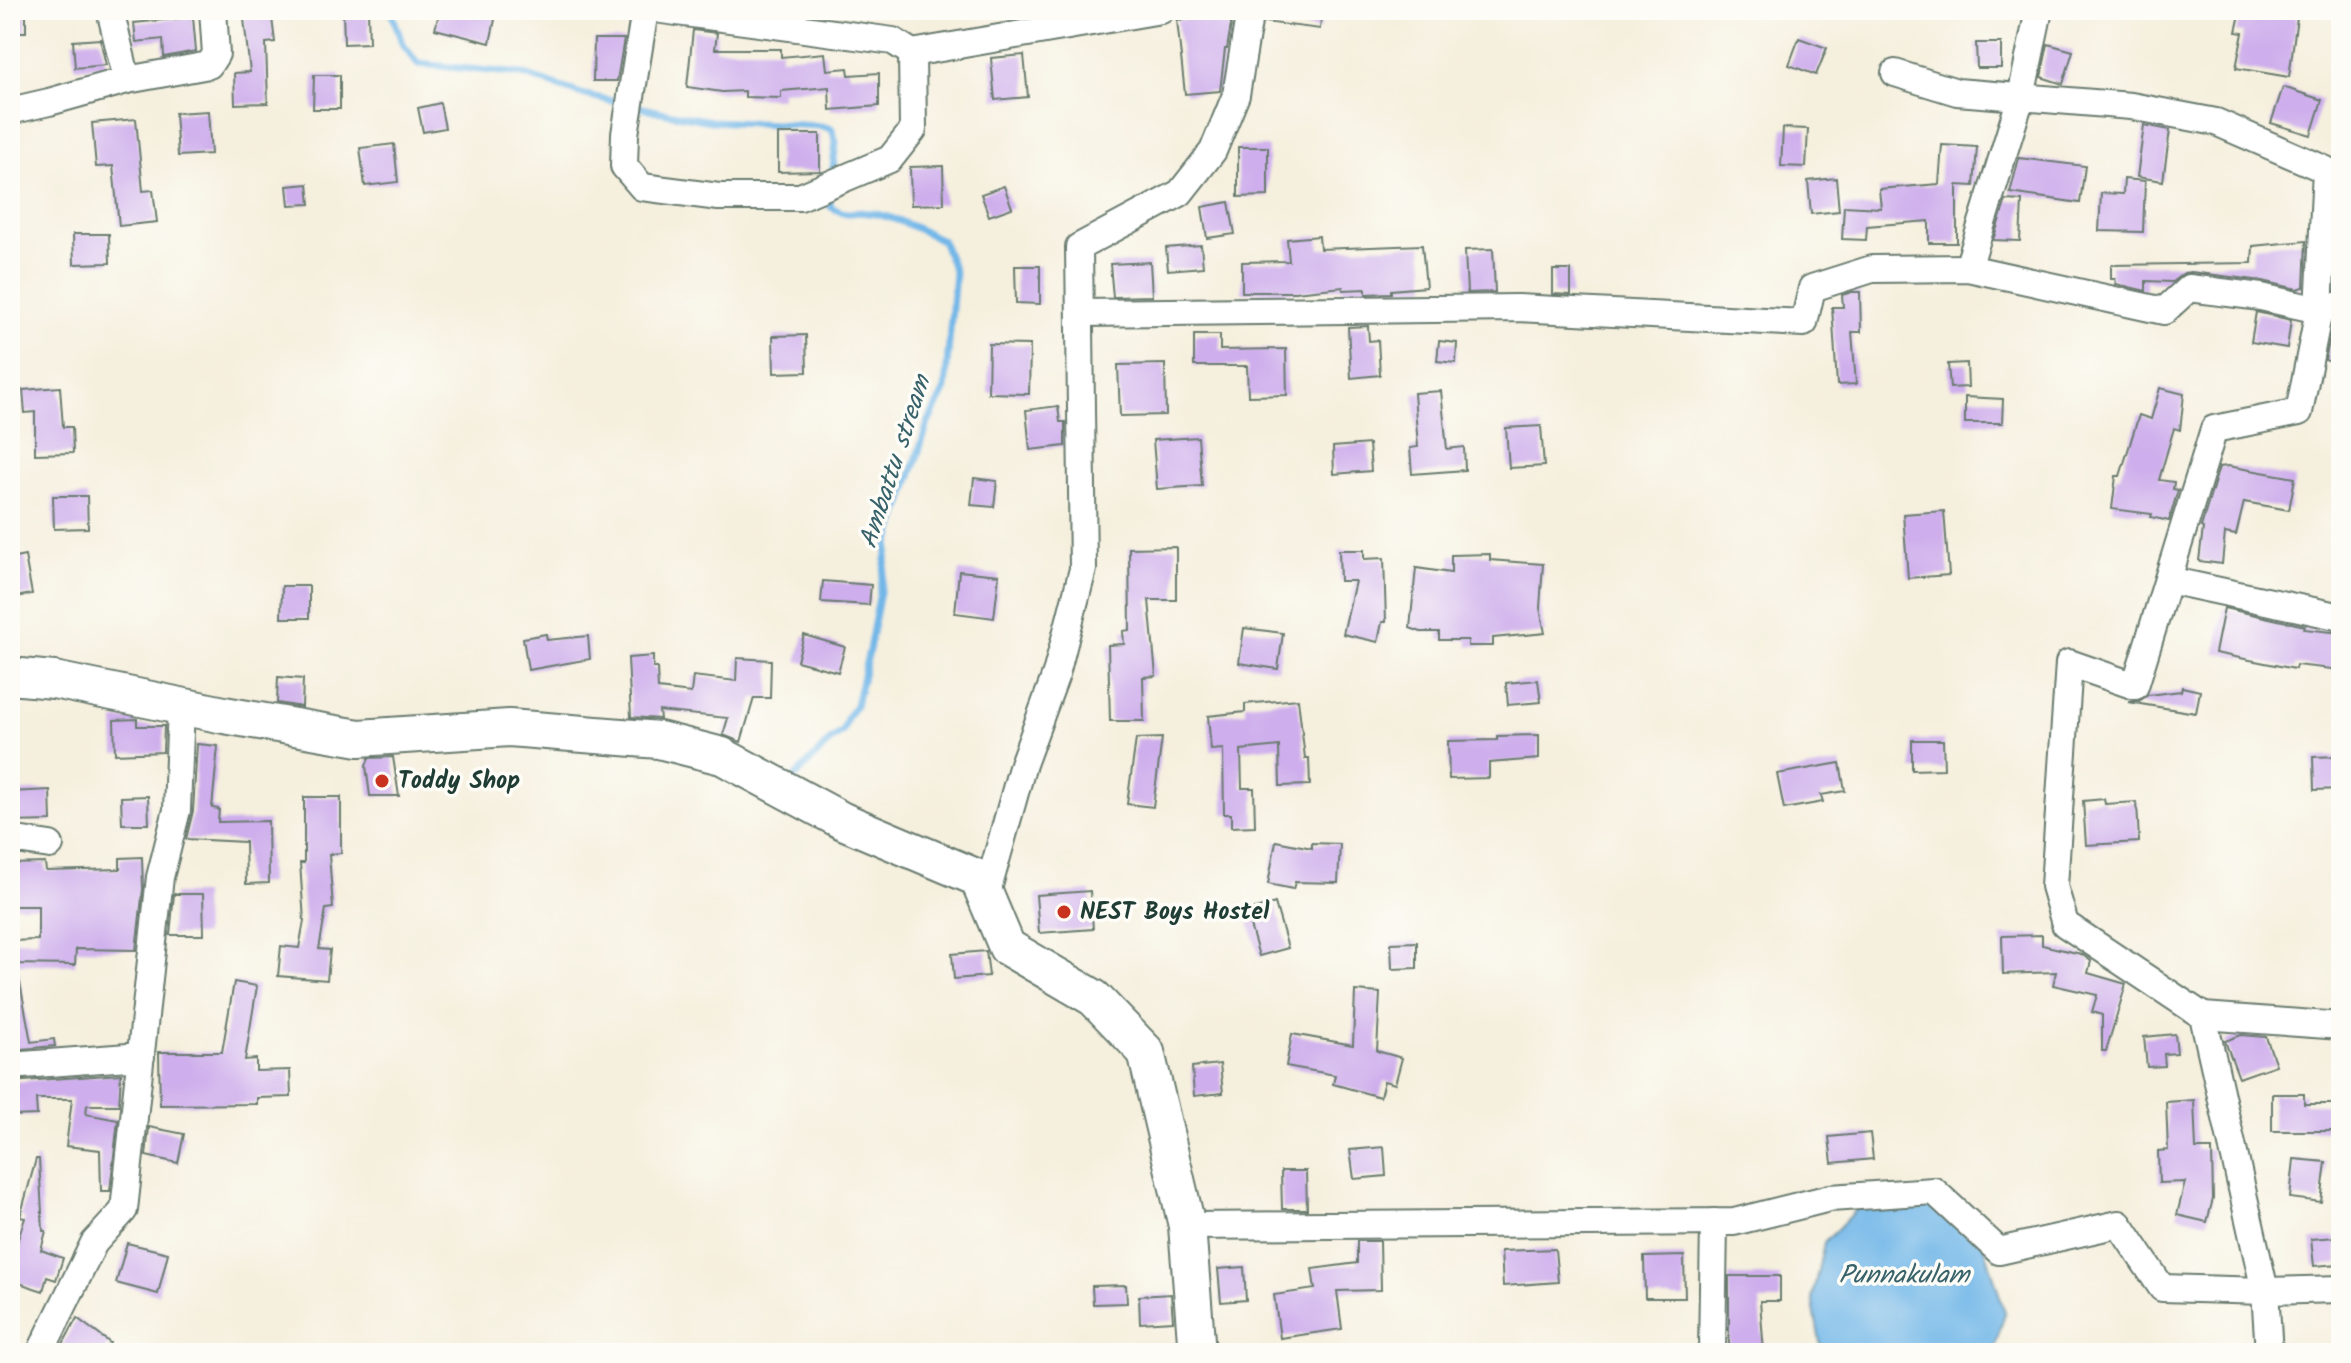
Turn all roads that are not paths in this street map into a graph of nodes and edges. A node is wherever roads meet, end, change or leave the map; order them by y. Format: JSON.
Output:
{"nodes":[{"id":1,"x":110,"y":10,"type":"edge"},
{"id":2,"x":213,"y":10,"type":"edge"},
{"id":3,"x":645,"y":10,"type":"edge"},
{"id":4,"x":662,"y":10,"type":"edge"},
{"id":5,"x":1161,"y":10,"type":"edge"},
{"id":6,"x":1250,"y":10,"type":"edge"},
{"id":7,"x":2039,"y":10,"type":"edge"},
{"id":8,"x":707,"y":13,"type":"edge"},
{"id":9,"x":912,"y":53,"type":"junction"},
{"id":10,"x":1895,"y":73,"type":"dead end"},
{"id":11,"x":127,"y":80,"type":"junction"},
{"id":12,"x":2021,"y":97,"type":"junction"},
{"id":13,"x":10,"y":111,"type":"edge"},
{"id":14,"x":1968,"y":268,"type":"junction"},
{"id":15,"x":2330,"y":308,"type":"edge"},
{"id":16,"x":1080,"y":313,"type":"junction"},
{"id":17,"x":2168,"y":580,"type":"junction"},
{"id":18,"x":2341,"y":617,"type":"edge"},
{"id":19,"x":10,"y":676,"type":"edge"},
{"id":20,"x":181,"y":706,"type":"junction"},
{"id":21,"x":10,"y":839,"type":"edge"},
{"id":22,"x":50,"y":845,"type":"dead end"},
{"id":23,"x":986,"y":896,"type":"junction"},
{"id":24,"x":2203,"y":1016,"type":"junction"},
{"id":25,"x":2341,"y":1026,"type":"edge"},
{"id":26,"x":141,"y":1056,"type":"junction"},
{"id":27,"x":10,"y":1066,"type":"edge"},
{"id":28,"x":1714,"y":1222,"type":"junction"},
{"id":29,"x":1187,"y":1226,"type":"junction"},
{"id":30,"x":2341,"y":1289,"type":"edge"},
{"id":31,"x":2265,"y":1291,"type":"junction"},
{"id":32,"x":40,"y":1353,"type":"edge"},
{"id":33,"x":1197,"y":1353,"type":"edge"},
{"id":34,"x":1712,"y":1353,"type":"edge"},
{"id":35,"x":2269,"y":1353,"type":"edge"}],
"edges":[{"from":1,"to":11,"type":"street"},
{"from":2,"to":11,"type":"street"},
{"from":3,"to":9,"type":"street"},
{"from":4,"to":8,"type":"street"},
{"from":5,"to":9,"type":"street"},
{"from":6,"to":16,"type":"street"},
{"from":7,"to":12,"type":"street"},
{"from":8,"to":9,"type":"street"},
{"from":10,"to":12,"type":"street"},
{"from":11,"to":13,"type":"street"},
{"from":12,"to":14,"type":"street"},
{"from":12,"to":15,"type":"street"},
{"from":14,"to":15,"type":"street"},
{"from":14,"to":16,"type":"street"},
{"from":15,"to":17,"type":"street"},
{"from":16,"to":23,"type":"street"},
{"from":17,"to":18,"type":"street"},
{"from":17,"to":24,"type":"street"},
{"from":19,"to":20,"type":"street"},
{"from":20,"to":23,"type":"street"},
{"from":20,"to":26,"type":"street"},
{"from":21,"to":22,"type":"street"},
{"from":23,"to":29,"type":"street"},
{"from":24,"to":25,"type":"street"},
{"from":24,"to":31,"type":"street"},
{"from":26,"to":27,"type":"street"},
{"from":26,"to":32,"type":"street"},
{"from":28,"to":29,"type":"street"},
{"from":28,"to":31,"type":"street"},
{"from":28,"to":34,"type":"street"},
{"from":29,"to":33,"type":"street"},
{"from":30,"to":31,"type":"street"},
{"from":31,"to":35,"type":"street"}]}
